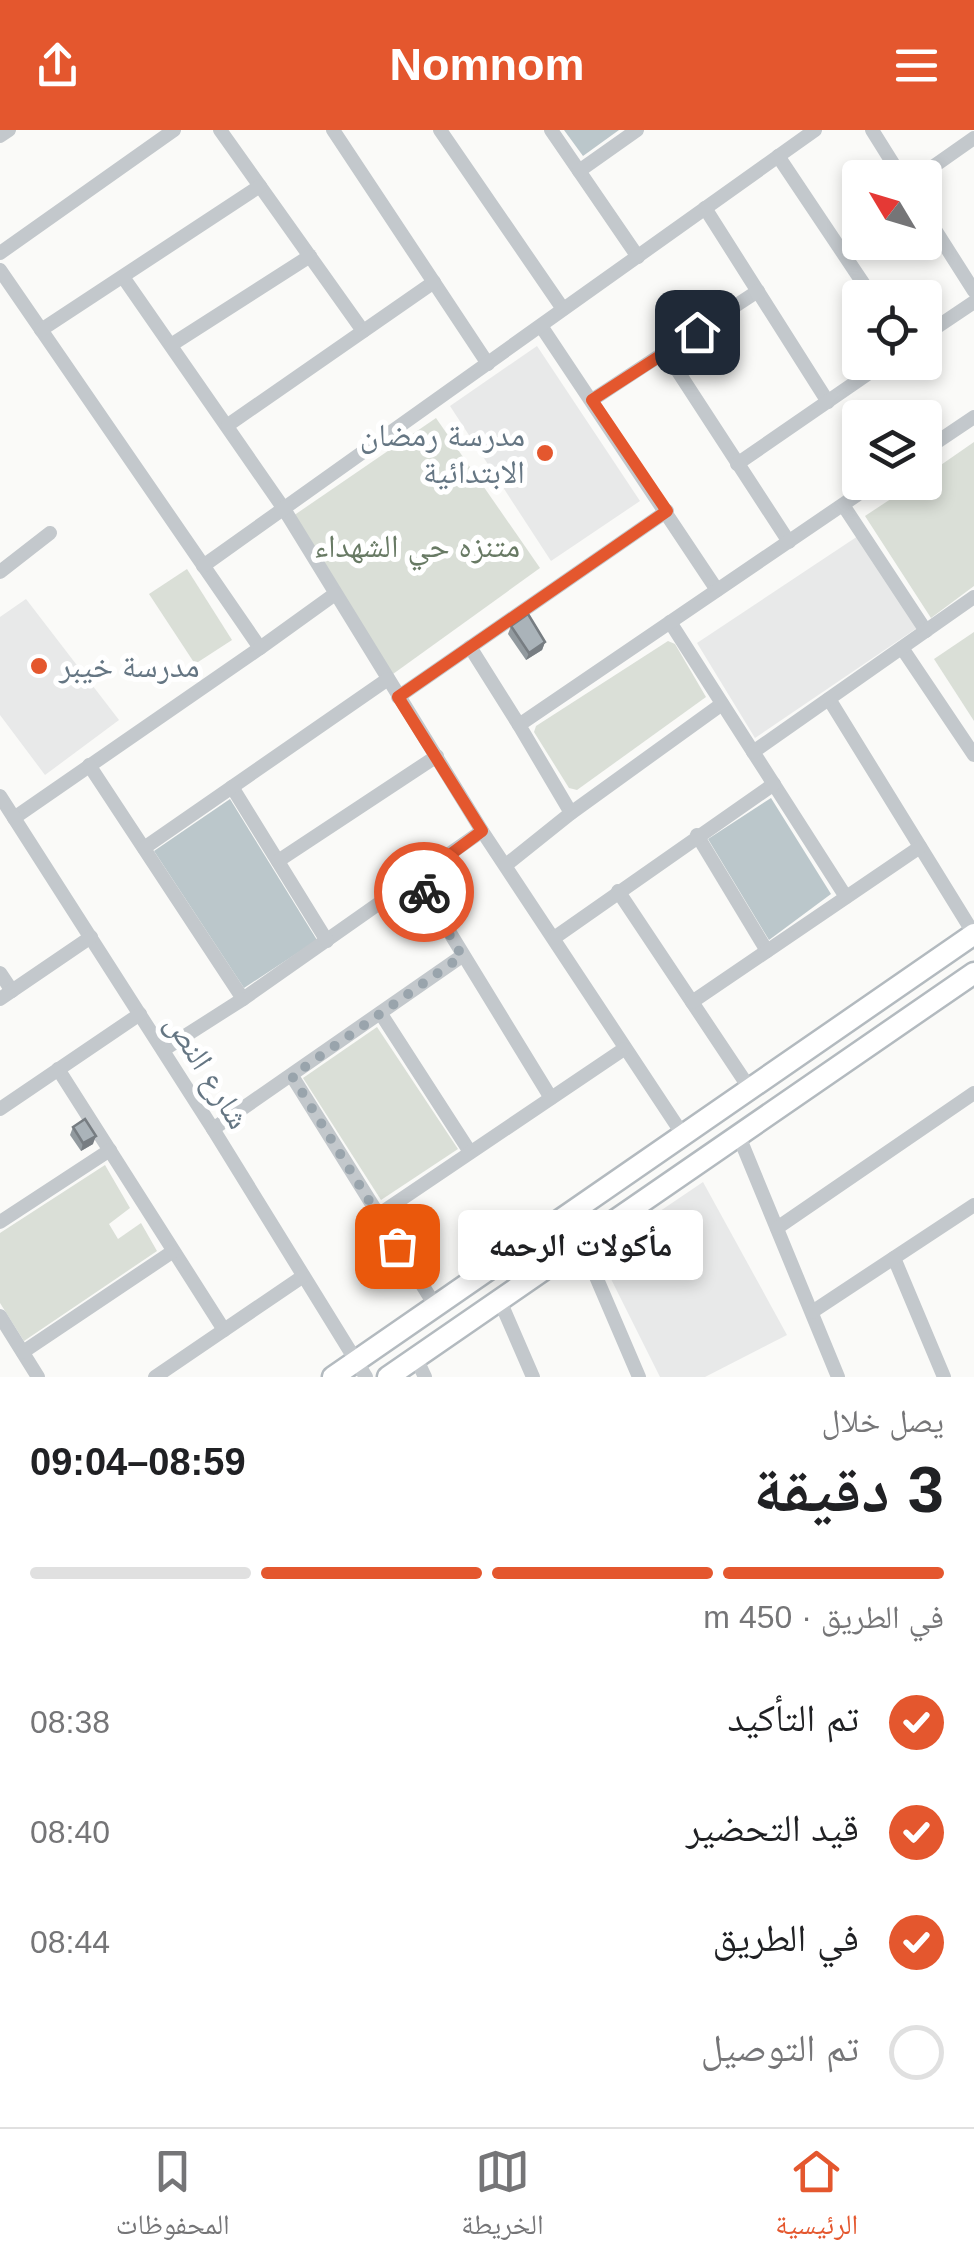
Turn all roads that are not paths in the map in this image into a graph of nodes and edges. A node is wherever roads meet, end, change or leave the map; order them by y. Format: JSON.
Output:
{"nodes":[{"id":1,"x":8,"y":130,"type":"edge"},
{"id":2,"x":220,"y":130,"type":"edge"},
{"id":3,"x":333,"y":130,"type":"edge"},
{"id":4,"x":440,"y":130,"type":"edge"},
{"id":5,"x":551,"y":130,"type":"edge"},
{"id":6,"x":637,"y":130,"type":"edge"},
{"id":7,"x":872,"y":130,"type":"edge"},
{"id":8,"x":812,"y":131,"type":"edge"},
{"id":9,"x":169,"y":132,"type":"edge"},
{"id":10,"x":0,"y":136,"type":"edge"},
{"id":11,"x":974,"y":138,"type":"edge"},
{"id":12,"x":778,"y":156,"type":"junction"},
{"id":13,"x":891,"y":160,"type":"edge"},
{"id":14,"x":942,"y":160,"type":"edge"},
{"id":15,"x":579,"y":171,"type":"junction"},
{"id":16,"x":260,"y":186,"type":"junction"},
{"id":17,"x":705,"y":208,"type":"junction"},
{"id":18,"x":942,"y":241,"type":"edge"},
{"id":19,"x":0,"y":253,"type":"edge"},
{"id":20,"x":310,"y":256,"type":"junction"},
{"id":21,"x":638,"y":256,"type":"junction"},
{"id":22,"x":0,"y":270,"type":"edge"},
{"id":23,"x":124,"y":277,"type":"junction"},
{"id":24,"x":861,"y":280,"type":"edge"},
{"id":25,"x":434,"y":282,"type":"junction"},
{"id":26,"x":758,"y":291,"type":"junction"},
{"id":27,"x":974,"y":291,"type":"edge"},
{"id":28,"x":974,"y":302,"type":"edge"},
{"id":29,"x":564,"y":309,"type":"junction"},
{"id":30,"x":942,"y":324,"type":"edge"},
{"id":31,"x":540,"y":326,"type":"junction"},
{"id":32,"x":42,"y":330,"type":"junction"},
{"id":33,"x":364,"y":331,"type":"junction"},
{"id":34,"x":171,"y":344,"type":"junction"},
{"id":35,"x":666,"y":353,"type":"junction"},
{"id":36,"x":488,"y":364,"type":"junction"},
{"id":37,"x":859,"y":380,"type":"edge"},
{"id":38,"x":592,"y":400,"type":"junction"},
{"id":39,"x":828,"y":402,"type":"junction"},
{"id":40,"x":974,"y":417,"type":"edge"},
{"id":41,"x":228,"y":425,"type":"junction"},
{"id":42,"x":942,"y":439,"type":"edge"},
{"id":43,"x":737,"y":464,"type":"junction"},
{"id":44,"x":850,"y":500,"type":"edge"},
{"id":45,"x":843,"y":505,"type":"junction"},
{"id":46,"x":284,"y":509,"type":"junction"},
{"id":47,"x":667,"y":511,"type":"junction"},
{"id":48,"x":50,"y":533,"type":"dead end"},
{"id":49,"x":789,"y":542,"type":"junction"},
{"id":50,"x":203,"y":566,"type":"junction"},
{"id":51,"x":0,"y":572,"type":"edge"},
{"id":52,"x":717,"y":590,"type":"junction"},
{"id":53,"x":336,"y":594,"type":"junction"},
{"id":54,"x":974,"y":597,"type":"edge"},
{"id":55,"x":670,"y":622,"type":"junction"},
{"id":56,"x":926,"y":630,"type":"junction"},
{"id":57,"x":470,"y":647,"type":"junction"},
{"id":58,"x":260,"y":648,"type":"junction"},
{"id":59,"x":902,"y":648,"type":"junction"},
{"id":60,"x":388,"y":680,"type":"junction"},
{"id":61,"x":398,"y":697,"type":"junction"},
{"id":62,"x":829,"y":699,"type":"junction"},
{"id":63,"x":722,"y":704,"type":"junction"},
{"id":64,"x":520,"y":725,"type":"junction"},
{"id":65,"x":753,"y":752,"type":"junction"},
{"id":66,"x":974,"y":755,"type":"edge"},
{"id":67,"x":436,"y":756,"type":"junction"},
{"id":68,"x":89,"y":765,"type":"junction"},
{"id":69,"x":774,"y":784,"type":"junction"},
{"id":70,"x":232,"y":786,"type":"junction"},
{"id":71,"x":0,"y":796,"type":"edge"},
{"id":72,"x":572,"y":813,"type":"junction"},
{"id":73,"x":14,"y":818,"type":"junction"},
{"id":74,"x":482,"y":831,"type":"junction"},
{"id":75,"x":697,"y":836,"type":"junction"},
{"id":76,"x":920,"y":847,"type":"junction"},
{"id":77,"x":144,"y":848,"type":"junction"},
{"id":78,"x":278,"y":861,"type":"junction"},
{"id":79,"x":506,"y":865,"type":"junction"},
{"id":80,"x":416,"y":880,"type":"junction"},
{"id":81,"x":618,"y":891,"type":"junction"},
{"id":82,"x":846,"y":897,"type":"junction"},
{"id":83,"x":974,"y":934,"type":"edge"},
{"id":84,"x":91,"y":938,"type":"junction"},
{"id":85,"x":554,"y":938,"type":"junction"},
{"id":86,"x":326,"y":942,"type":"junction"},
{"id":87,"x":767,"y":951,"type":"junction"},
{"id":88,"x":462,"y":956,"type":"junction"},
{"id":89,"x":0,"y":973,"type":"edge"},
{"id":90,"x":974,"y":973,"type":"edge"},
{"id":91,"x":6,"y":995,"type":"edge"},
{"id":92,"x":242,"y":999,"type":"junction"},
{"id":93,"x":692,"y":1002,"type":"junction"},
{"id":94,"x":140,"y":1014,"type":"junction"},
{"id":95,"x":382,"y":1014,"type":"junction"},
{"id":96,"x":163,"y":1050,"type":"junction"},
{"id":97,"x":624,"y":1050,"type":"junction"},
{"id":98,"x":58,"y":1069,"type":"junction"},
{"id":99,"x":292,"y":1076,"type":"junction"},
{"id":100,"x":750,"y":1089,"type":"junction"},
{"id":101,"x":974,"y":1094,"type":"edge"},
{"id":102,"x":551,"y":1098,"type":"junction"},
{"id":103,"x":0,"y":1109,"type":"edge"},
{"id":104,"x":213,"y":1129,"type":"junction"},
{"id":105,"x":738,"y":1134,"type":"junction"},
{"id":106,"x":682,"y":1135,"type":"junction"},
{"id":107,"x":110,"y":1150,"type":"junction"},
{"id":108,"x":470,"y":1152,"type":"junction"},
{"id":109,"x":973,"y":1209,"type":"edge"},
{"id":110,"x":378,"y":1215,"type":"junction"},
{"id":111,"x":0,"y":1222,"type":"edge"},
{"id":112,"x":776,"y":1228,"type":"junction"},
{"id":113,"x":582,"y":1244,"type":"junction"},
{"id":114,"x":172,"y":1252,"type":"junction"},
{"id":115,"x":894,"y":1258,"type":"junction"},
{"id":116,"x":302,"y":1277,"type":"junction"},
{"id":117,"x":500,"y":1301,"type":"junction"},
{"id":118,"x":436,"y":1307,"type":"junction"},
{"id":119,"x":812,"y":1312,"type":"junction"},
{"id":120,"x":0,"y":1316,"type":"edge"},
{"id":121,"x":224,"y":1330,"type":"junction"},
{"id":122,"x":23,"y":1352,"type":"junction"},
{"id":123,"x":420,"y":1368,"type":"edge"},
{"id":124,"x":361,"y":1369,"type":"edge"},
{"id":125,"x":38,"y":1377,"type":"edge"},
{"id":126,"x":155,"y":1377,"type":"edge"},
{"id":127,"x":334,"y":1377,"type":"edge"},
{"id":128,"x":388,"y":1377,"type":"edge"},
{"id":129,"x":534,"y":1377,"type":"edge"},
{"id":130,"x":639,"y":1377,"type":"edge"},
{"id":131,"x":838,"y":1377,"type":"edge"},
{"id":132,"x":944,"y":1377,"type":"edge"}],
"edges":[{"from":1,"to":10,"type":"street"},
{"from":2,"to":16,"type":"street"},
{"from":3,"to":25,"type":"street"},
{"from":4,"to":29,"type":"street"},
{"from":5,"to":15,"type":"street"},
{"from":6,"to":15,"type":"street"},
{"from":7,"to":13,"type":"street"},
{"from":8,"to":12,"type":"street"},
{"from":9,"to":19,"type":"street"},
{"from":11,"to":14,"type":"street"},
{"from":12,"to":17,"type":"street"},
{"from":12,"to":24,"type":"street"},
{"from":15,"to":21,"type":"street"},
{"from":16,"to":20,"type":"street"},
{"from":16,"to":23,"type":"street"},
{"from":17,"to":21,"type":"street"},
{"from":17,"to":26,"type":"street"},
{"from":18,"to":27,"type":"street"},
{"from":20,"to":33,"type":"street"},
{"from":20,"to":34,"type":"street"},
{"from":21,"to":29,"type":"street"},
{"from":22,"to":32,"type":"street"},
{"from":23,"to":32,"type":"street"},
{"from":23,"to":34,"type":"street"},
{"from":25,"to":33,"type":"street"},
{"from":25,"to":36,"type":"street"},
{"from":26,"to":35,"type":"street"},
{"from":26,"to":39,"type":"street"},
{"from":28,"to":30,"type":"street"},
{"from":29,"to":31,"type":"street"},
{"from":31,"to":36,"type":"street"},
{"from":31,"to":38,"type":"street"},
{"from":32,"to":50,"type":"street"},
{"from":33,"to":41,"type":"street"},
{"from":34,"to":41,"type":"street"},
{"from":35,"to":38,"type":"street"},
{"from":35,"to":43,"type":"street"},
{"from":36,"to":46,"type":"street"},
{"from":37,"to":39,"type":"street"},
{"from":38,"to":47,"type":"street"},
{"from":39,"to":43,"type":"street"},
{"from":40,"to":42,"type":"street"},
{"from":41,"to":46,"type":"street"},
{"from":43,"to":49,"type":"street"},
{"from":44,"to":45,"type":"street"},
{"from":45,"to":49,"type":"street"},
{"from":45,"to":56,"type":"street"},
{"from":46,"to":50,"type":"street"},
{"from":46,"to":53,"type":"street"},
{"from":47,"to":52,"type":"street"},
{"from":47,"to":57,"type":"street"},
{"from":48,"to":51,"type":"street"},
{"from":49,"to":52,"type":"street"},
{"from":50,"to":58,"type":"street"},
{"from":52,"to":55,"type":"street"},
{"from":53,"to":58,"type":"street"},
{"from":53,"to":60,"type":"street"},
{"from":54,"to":56,"type":"street"},
{"from":55,"to":63,"type":"street"},
{"from":55,"to":64,"type":"street"},
{"from":56,"to":59,"type":"street"},
{"from":57,"to":61,"type":"street"},
{"from":57,"to":64,"type":"street"},
{"from":58,"to":68,"type":"street"},
{"from":59,"to":62,"type":"street"},
{"from":59,"to":66,"type":"street"},
{"from":60,"to":61,"type":"street"},
{"from":60,"to":70,"type":"street"},
{"from":61,"to":67,"type":"street"},
{"from":62,"to":65,"type":"street"},
{"from":62,"to":76,"type":"street"},
{"from":63,"to":65,"type":"street"},
{"from":63,"to":72,"type":"street"},
{"from":64,"to":72,"type":"street"},
{"from":65,"to":69,"type":"street"},
{"from":67,"to":74,"type":"street"},
{"from":67,"to":78,"type":"street"},
{"from":68,"to":73,"type":"street"},
{"from":68,"to":77,"type":"street"},
{"from":69,"to":75,"type":"street"},
{"from":69,"to":82,"type":"street"},
{"from":70,"to":77,"type":"street"},
{"from":70,"to":78,"type":"street"},
{"from":71,"to":73,"type":"street","name":"شارع النص"},
{"from":72,"to":79,"type":"street"},
{"from":73,"to":84,"type":"street","name":"شارع النص"},
{"from":74,"to":79,"type":"street"},
{"from":74,"to":80,"type":"street"},
{"from":75,"to":81,"type":"street"},
{"from":75,"to":87,"type":"street"},
{"from":76,"to":82,"type":"street"},
{"from":76,"to":83,"type":"street"},
{"from":77,"to":92,"type":"street"},
{"from":78,"to":86,"type":"street"},
{"from":79,"to":85,"type":"street"},
{"from":80,"to":86,"type":"street"},
{"from":80,"to":88,"type":"street"},
{"from":81,"to":85,"type":"street"},
{"from":81,"to":93,"type":"street"},
{"from":82,"to":87,"type":"street"},
{"from":83,"to":100,"type":"main road"},
{"from":84,"to":91,"type":"street"},
{"from":84,"to":94,"type":"street","name":"شارع النص"},
{"from":85,"to":97,"type":"street"},
{"from":86,"to":92,"type":"street"},
{"from":87,"to":93,"type":"street"},
{"from":88,"to":95,"type":"street"},
{"from":88,"to":102,"type":"street"},
{"from":89,"to":91,"type":"street"},
{"from":90,"to":105,"type":"main road"},
{"from":92,"to":96,"type":"street"},
{"from":93,"to":100,"type":"street"},
{"from":94,"to":96,"type":"street","name":"شارع النص"},
{"from":94,"to":98,"type":"street"},
{"from":95,"to":99,"type":"street"},
{"from":95,"to":108,"type":"street"},
{"from":96,"to":104,"type":"street","name":"شارع النص"},
{"from":97,"to":102,"type":"street"},
{"from":97,"to":106,"type":"street"},
{"from":98,"to":103,"type":"street"},
{"from":98,"to":107,"type":"street"},
{"from":99,"to":104,"type":"street"},
{"from":99,"to":110,"type":"street"},
{"from":100,"to":106,"type":"main road"},
{"from":101,"to":112,"type":"street"},
{"from":102,"to":108,"type":"street"},
{"from":104,"to":116,"type":"street","name":"شارع النص"},
{"from":105,"to":112,"type":"street"},
{"from":105,"to":113,"type":"main road"},
{"from":106,"to":118,"type":"main road"},
{"from":107,"to":111,"type":"street"},
{"from":107,"to":114,"type":"street"},
{"from":108,"to":110,"type":"street"},
{"from":109,"to":115,"type":"street"},
{"from":110,"to":118,"type":"street"},
{"from":112,"to":119,"type":"street"},
{"from":113,"to":117,"type":"main road"},
{"from":113,"to":130,"type":"street"},
{"from":114,"to":121,"type":"street"},
{"from":114,"to":122,"type":"street"},
{"from":115,"to":119,"type":"street"},
{"from":115,"to":132,"type":"street"},
{"from":116,"to":121,"type":"street"},
{"from":116,"to":124,"type":"street","name":"شارع النص"},
{"from":117,"to":123,"type":"main road"},
{"from":117,"to":129,"type":"street"},
{"from":118,"to":124,"type":"main road"},
{"from":119,"to":131,"type":"street"},
{"from":120,"to":122,"type":"street"},
{"from":121,"to":126,"type":"street"},
{"from":122,"to":125,"type":"street"},
{"from":123,"to":128,"type":"main road"},
{"from":124,"to":127,"type":"main road"}]}
